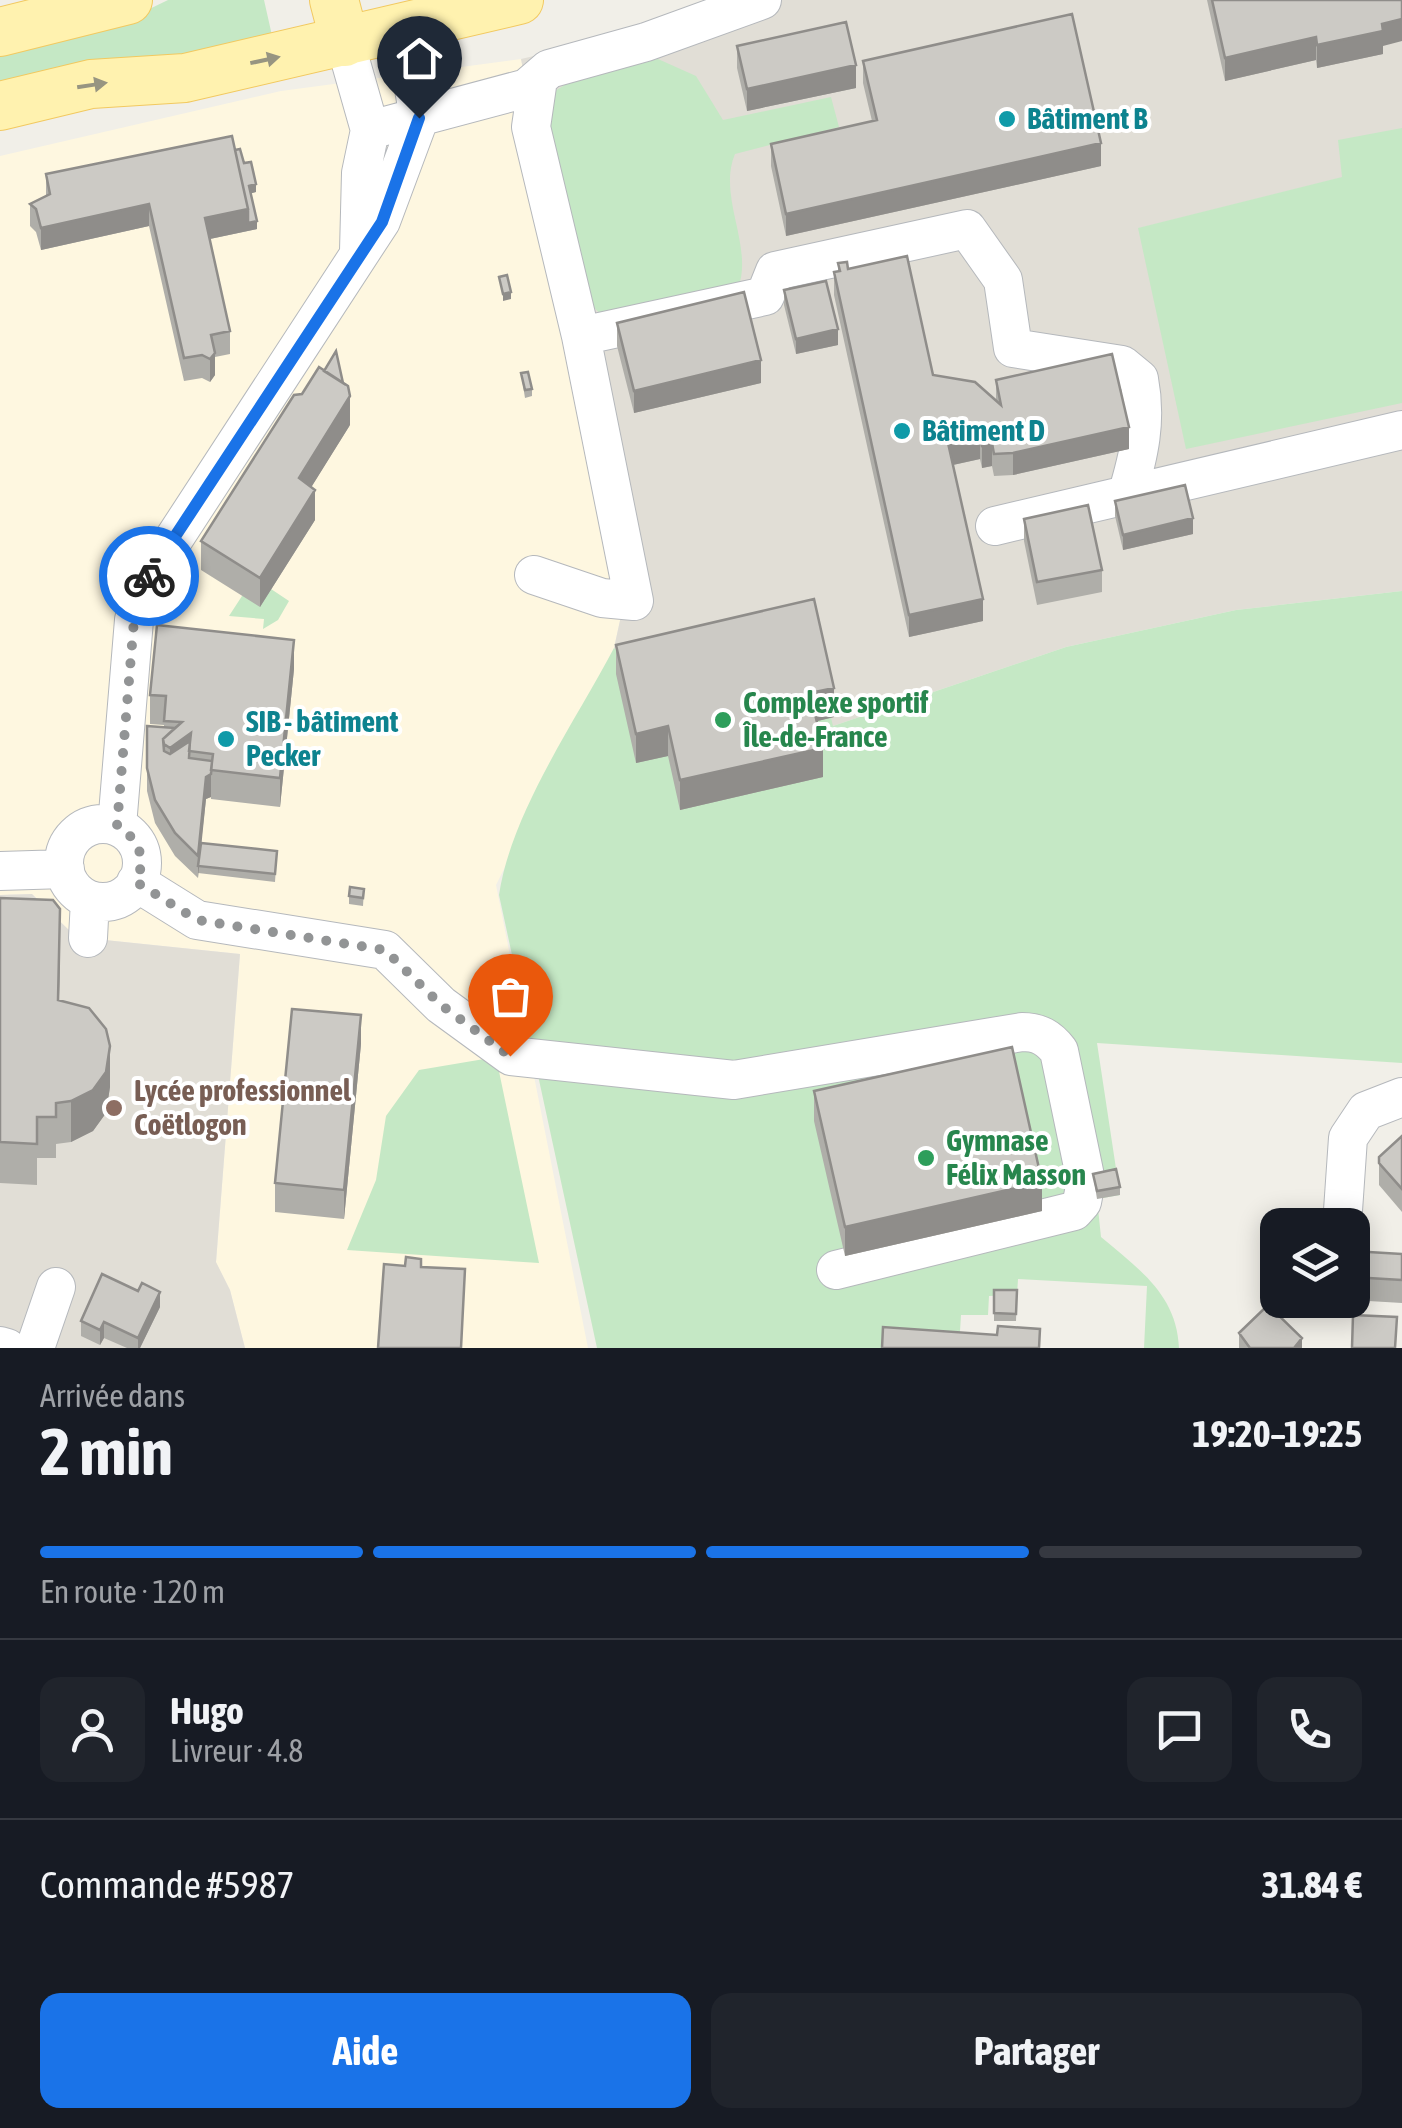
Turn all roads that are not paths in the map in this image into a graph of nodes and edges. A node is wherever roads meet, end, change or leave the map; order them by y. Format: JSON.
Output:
{"nodes":[{"id":1,"x":128,"y":0,"type":"edge"},
{"id":2,"x":519,"y":0,"type":"edge"},
{"id":3,"x":762,"y":0,"type":"edge"},
{"id":4,"x":401,"y":14,"type":"edge"},
{"id":5,"x":340,"y":21,"type":"edge"},
{"id":6,"x":0,"y":32,"type":"edge"},
{"id":7,"x":538,"y":79,"type":"junction"},
{"id":8,"x":0,"y":106,"type":"edge"},
{"id":9,"x":419,"y":118,"type":"junction"},
{"id":10,"x":370,"y":130,"type":"junction"},
{"id":11,"x":359,"y":258,"type":"junction"},
{"id":12,"x":581,"y":336,"type":"junction"},
{"id":13,"x":1402,"y":430,"type":"edge"},
{"id":14,"x":1128,"y":495,"type":"junction"},
{"id":15,"x":996,"y":526,"type":"dead end"},
{"id":16,"x":534,"y":575,"type":"dead end"},
{"id":17,"x":117,"y":826,"type":"junction"},
{"id":18,"x":65,"y":869,"type":"junction"},
{"id":19,"x":0,"y":870,"type":"edge"},
{"id":20,"x":136,"y":882,"type":"junction"},
{"id":21,"x":90,"y":900,"type":"junction"},
{"id":22,"x":88,"y":938,"type":"dead end"},
{"id":23,"x":1402,"y":1097,"type":"edge"},
{"id":24,"x":1343,"y":1208,"type":"edge"},
{"id":25,"x":836,"y":1270,"type":"dead end"},
{"id":26,"x":56,"y":1287,"type":"dead end"},
{"id":27,"x":34,"y":1348,"type":"edge"}],
"edges":[{"from":1,"to":6,"type":"main road"},
{"from":2,"to":4,"type":"main road"},
{"from":3,"to":7,"type":"street"},
{"from":4,"to":5,"type":"main road"},
{"from":4,"to":9,"type":"street"},
{"from":8,"to":5,"type":"main road","one_way":true},
{"from":5,"to":10,"type":"street"},
{"from":7,"to":9,"type":"street"},
{"from":7,"to":12,"type":"street"},
{"from":9,"to":10,"type":"street"},
{"from":9,"to":11,"type":"street"},
{"from":10,"to":11,"type":"street"},
{"from":11,"to":17,"type":"street"},
{"from":12,"to":14,"type":"street"},
{"from":12,"to":16,"type":"street"},
{"from":13,"to":14,"type":"street"},
{"from":14,"to":15,"type":"street"},
{"from":17,"to":18,"type":"street"},
{"from":17,"to":20,"type":"street"},
{"from":18,"to":19,"type":"street"},
{"from":18,"to":21,"type":"street"},
{"from":20,"to":21,"type":"street"},
{"from":20,"to":25,"type":"street"},
{"from":21,"to":22,"type":"street"},
{"from":23,"to":24,"type":"street"},
{"from":26,"to":27,"type":"street"}]}
